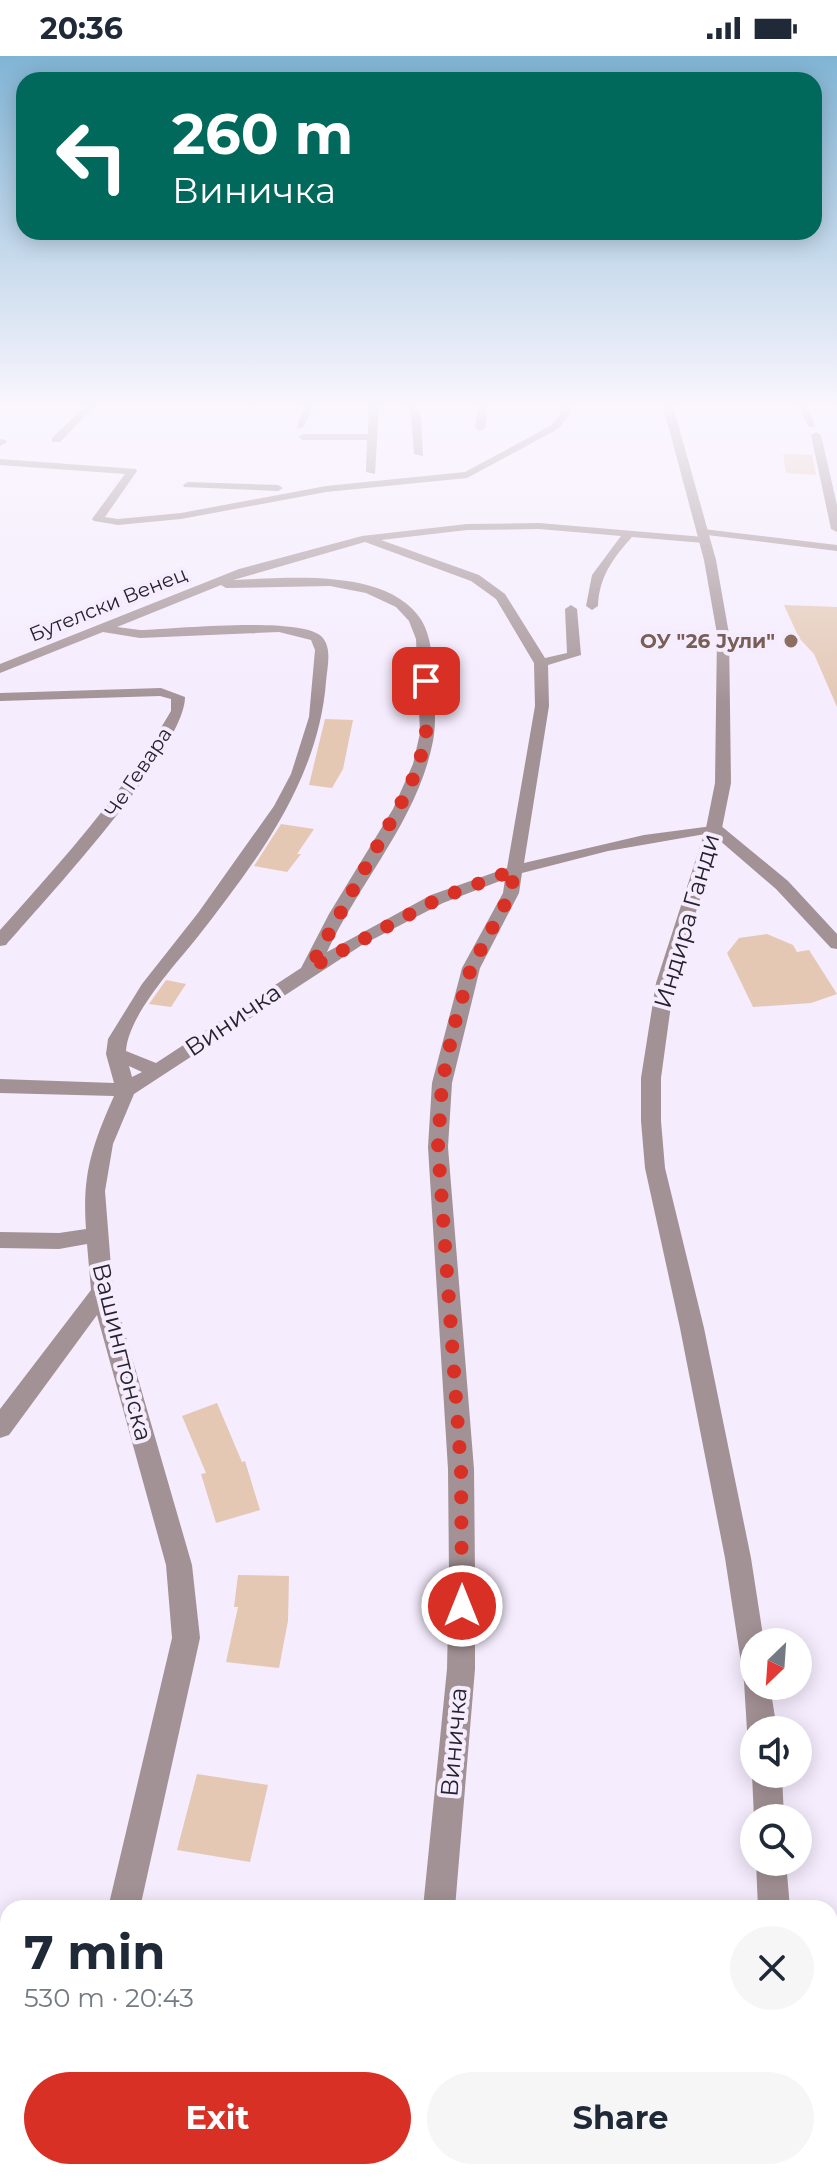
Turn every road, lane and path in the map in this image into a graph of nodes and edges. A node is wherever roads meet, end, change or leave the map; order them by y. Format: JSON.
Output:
{"nodes":[{"id":1,"x":108,"y":505,"type":"edge"},
{"id":2,"x":239,"y":505,"type":"edge"},
{"id":3,"x":695,"y":505,"type":"edge"},
{"id":4,"x":831,"y":505,"type":"edge"},
{"id":5,"x":837,"y":529,"type":"edge"},
{"id":6,"x":629,"y":534,"type":"junction"},
{"id":7,"x":704,"y":536,"type":"junction"},
{"id":8,"x":366,"y":538,"type":"junction"},
{"id":9,"x":837,"y":548,"type":"edge"},
{"id":10,"x":213,"y":584,"type":"junction"},
{"id":11,"x":592,"y":606,"type":"dead end"},
{"id":12,"x":571,"y":609,"type":"dead end"},
{"id":13,"x":100,"y":628,"type":"junction"},
{"id":14,"x":541,"y":663,"type":"junction"},
{"id":15,"x":0,"y":669,"type":"edge"},
{"id":16,"x":0,"y":697,"type":"edge"},
{"id":17,"x":714,"y":828,"type":"junction"},
{"id":18,"x":514,"y":870,"type":"junction"},
{"id":19,"x":0,"y":941,"type":"edge"},
{"id":20,"x":837,"y":944,"type":"edge"},
{"id":21,"x":310,"y":968,"type":"junction"},
{"id":22,"x":116,"y":1054,"type":"junction"},
{"id":23,"x":158,"y":1071,"type":"junction"},
{"id":24,"x":0,"y":1086,"type":"edge"},
{"id":25,"x":126,"y":1090,"type":"junction"},
{"id":26,"x":96,"y":1235,"type":"junction"},
{"id":27,"x":0,"y":1240,"type":"edge"},
{"id":28,"x":102,"y":1292,"type":"junction"},
{"id":29,"x":0,"y":1428,"type":"edge"},
{"id":30,"x":748,"y":1628,"type":"edge"},
{"id":31,"x":772,"y":1876,"type":"edge"},
{"id":32,"x":126,"y":1900,"type":"edge"},
{"id":33,"x":440,"y":1900,"type":"edge"},
{"id":34,"x":773,"y":1900,"type":"edge"}],
"edges":[{"from":1,"to":2,"type":"street"},
{"from":3,"to":7,"type":"street","name":"Индира Ганди"},
{"from":4,"to":5,"type":"street"},
{"from":6,"to":7,"type":"street","name":"Бутелски Венец"},
{"from":6,"to":8,"type":"street","name":"Бутелски Венец"},
{"from":6,"to":11,"type":"street"},
{"from":7,"to":9,"type":"street","name":"Бутелски Венец"},
{"from":7,"to":17,"type":"street","name":"Индира Ганди"},
{"from":8,"to":10,"type":"street","name":"Бутелски Венец"},
{"from":8,"to":14,"type":"street","name":"Виничка"},
{"from":10,"to":13,"type":"street","name":"Бутелски Венец"},
{"from":10,"to":21,"type":"street"},
{"from":12,"to":14,"type":"street"},
{"from":13,"to":15,"type":"street","name":"Бутелски Венец"},
{"from":13,"to":22,"type":"street"},
{"from":14,"to":18,"type":"street","name":"Виничка"},
{"from":16,"to":19,"type":"street","name":"Че Гевара"},
{"from":17,"to":18,"type":"street","name":"Виничка"},
{"from":17,"to":20,"type":"street"},
{"from":17,"to":30,"type":"street","name":"Индира Ганди"},
{"from":18,"to":21,"type":"street","name":"Виничка"},
{"from":18,"to":33,"type":"street","name":"Виничка"},
{"from":21,"to":23,"type":"street","name":"Виничка"},
{"from":22,"to":23,"type":"street"},
{"from":22,"to":25,"type":"street"},
{"from":23,"to":25,"type":"street","name":"Виничка"},
{"from":24,"to":25,"type":"street"},
{"from":25,"to":26,"type":"street","name":"Вашингтонска"},
{"from":26,"to":27,"type":"street"},
{"from":26,"to":28,"type":"street","name":"Вашингтонска"},
{"from":28,"to":29,"type":"street"},
{"from":28,"to":32,"type":"street","name":"Вашингтонска"},
{"from":31,"to":34,"type":"street"}]}
